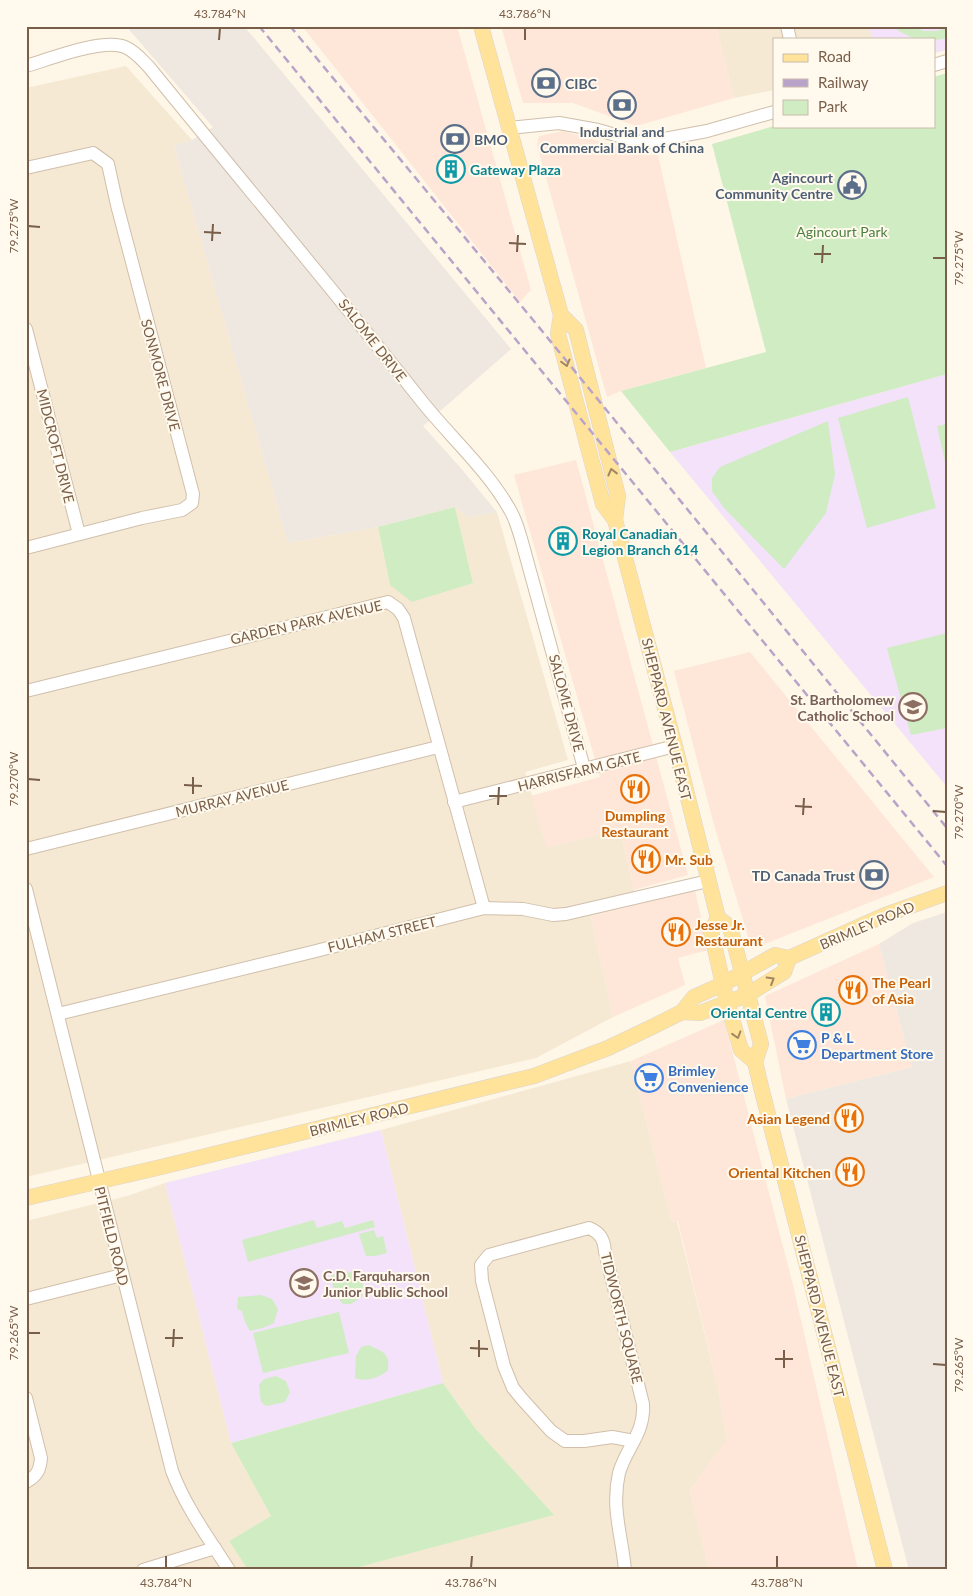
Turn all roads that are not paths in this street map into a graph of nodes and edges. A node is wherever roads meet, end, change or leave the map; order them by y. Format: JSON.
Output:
{"nodes":[{"id":1,"x":481,"y":26,"type":"edge"},
{"id":2,"x":26,"y":66,"type":"edge"},
{"id":3,"x":773,"y":112,"type":"edge"},
{"id":4,"x":509,"y":128,"type":"junction"},
{"id":5,"x":26,"y":168,"type":"edge"},
{"id":6,"x":26,"y":330,"type":"edge"},
{"id":7,"x":79,"y":534,"type":"junction"},
{"id":8,"x":26,"y":548,"type":"edge"},
{"id":9,"x":26,"y":691,"type":"edge"},
{"id":10,"x":675,"y":746,"type":"junction"},
{"id":11,"x":438,"y":747,"type":"junction"},
{"id":12,"x":584,"y":768,"type":"junction"},
{"id":13,"x":454,"y":802,"type":"junction"},
{"id":14,"x":26,"y":849,"type":"edge"},
{"id":15,"x":708,"y":881,"type":"junction"},
{"id":16,"x":26,"y":889,"type":"edge"},
{"id":17,"x":947,"y":893,"type":"edge"},
{"id":18,"x":484,"y":908,"type":"junction"},
{"id":19,"x":718,"y":918,"type":"junction"},
{"id":20,"x":789,"y":958,"type":"junction"},
{"id":21,"x":741,"y":974,"type":"junction"},
{"id":22,"x":722,"y":984,"type":"junction"},
{"id":23,"x":747,"y":995,"type":"junction"},
{"id":24,"x":727,"y":1002,"type":"junction"},
{"id":25,"x":682,"y":1012,"type":"junction"},
{"id":26,"x":58,"y":1014,"type":"junction"},
{"id":27,"x":756,"y":1062,"type":"junction"},
{"id":28,"x":98,"y":1182,"type":"junction"},
{"id":29,"x":26,"y":1198,"type":"edge"},
{"id":30,"x":122,"y":1275,"type":"junction"},
{"id":31,"x":26,"y":1299,"type":"edge"},
{"id":32,"x":26,"y":1398,"type":"edge"},
{"id":33,"x":634,"y":1441,"type":"junction"},
{"id":34,"x":26,"y":1482,"type":"edge"},
{"id":35,"x":215,"y":1548,"type":"junction"},
{"id":36,"x":143,"y":1570,"type":"edge"},
{"id":37,"x":230,"y":1570,"type":"edge"},
{"id":38,"x":625,"y":1570,"type":"edge"},
{"id":39,"x":885,"y":1570,"type":"edge"}],
"edges":[{"from":1,"to":4,"type":"main road","name":"SHEPPARD AVENUE EAST"},
{"from":2,"to":12,"type":"street","name":"SALOME DRIVE"},
{"from":3,"to":4,"type":"street"},
{"from":4,"to":10,"type":"main road","name":"SHEPPARD AVENUE EAST"},
{"from":5,"to":7,"type":"street","name":"SONMORE DRIVE"},
{"from":6,"to":7,"type":"street","name":"MIDCROFT DRIVE"},
{"from":7,"to":8,"type":"street","name":"SONMORE DRIVE"},
{"from":9,"to":11,"type":"street","name":"GARDEN PARK AVENUE"},
{"from":10,"to":12,"type":"street","name":"HARRISFARM GATE"},
{"from":10,"to":15,"type":"main road","name":"SHEPPARD AVENUE EAST"},
{"from":11,"to":13,"type":"street","name":"GARDEN PARK AVENUE"},
{"from":11,"to":14,"type":"street","name":"MURRAY AVENUE"},
{"from":12,"to":13,"type":"street","name":"HARRISFARM GATE"},
{"from":13,"to":18,"type":"street","name":"GARDEN PARK AVENUE"},
{"from":15,"to":18,"type":"street","name":"FULHAM STREET"},
{"from":15,"to":19,"type":"main road","name":"SHEPPARD AVENUE EAST"},
{"from":16,"to":26,"type":"street","name":"PITFIELD ROAD"},
{"from":17,"to":20,"type":"main road","name":"BRIMLEY ROAD"},
{"from":18,"to":26,"type":"street","name":"FULHAM STREET"},
{"from":19,"to":21,"type":"main road","name":"SHEPPARD AVENUE EAST"},
{"from":19,"to":22,"type":"main road","name":"SHEPPARD AVENUE EAST"},
{"from":20,"to":21,"type":"main road","name":"BRIMLEY ROAD"},
{"from":23,"to":20,"type":"main road","name":"BRIMLEY ROAD","one_way":true},
{"from":21,"to":22,"type":"main road","name":"BRIMLEY ROAD"},
{"from":21,"to":23,"type":"main road","name":"SHEPPARD AVENUE EAST"},
{"from":22,"to":24,"type":"main road","name":"SHEPPARD AVENUE EAST"},
{"from":22,"to":25,"type":"main road","name":"BRIMLEY ROAD"},
{"from":23,"to":24,"type":"main road","name":"BRIMLEY ROAD"},
{"from":23,"to":27,"type":"main road","name":"SHEPPARD AVENUE EAST"},
{"from":24,"to":25,"type":"main road","name":"BRIMLEY ROAD"},
{"from":24,"to":27,"type":"main road","name":"SHEPPARD AVENUE EAST","one_way":true},
{"from":25,"to":28,"type":"main road","name":"BRIMLEY ROAD"},
{"from":26,"to":28,"type":"street","name":"PITFIELD ROAD"},
{"from":27,"to":39,"type":"main road","name":"SHEPPARD AVENUE EAST"},
{"from":28,"to":29,"type":"main road","name":"BRIMLEY ROAD"},
{"from":28,"to":30,"type":"street","name":"PITFIELD ROAD"},
{"from":30,"to":31,"type":"street"},
{"from":30,"to":35,"type":"street","name":"PITFIELD ROAD"},
{"from":32,"to":34,"type":"street"},
{"from":33,"to":33,"type":"street","name":"TIDWORTH SQUARE"},
{"from":33,"to":38,"type":"street","name":"TIDWORTH SQUARE"},
{"from":35,"to":36,"type":"street"},
{"from":35,"to":37,"type":"street","name":"PITFIELD ROAD"}]}
